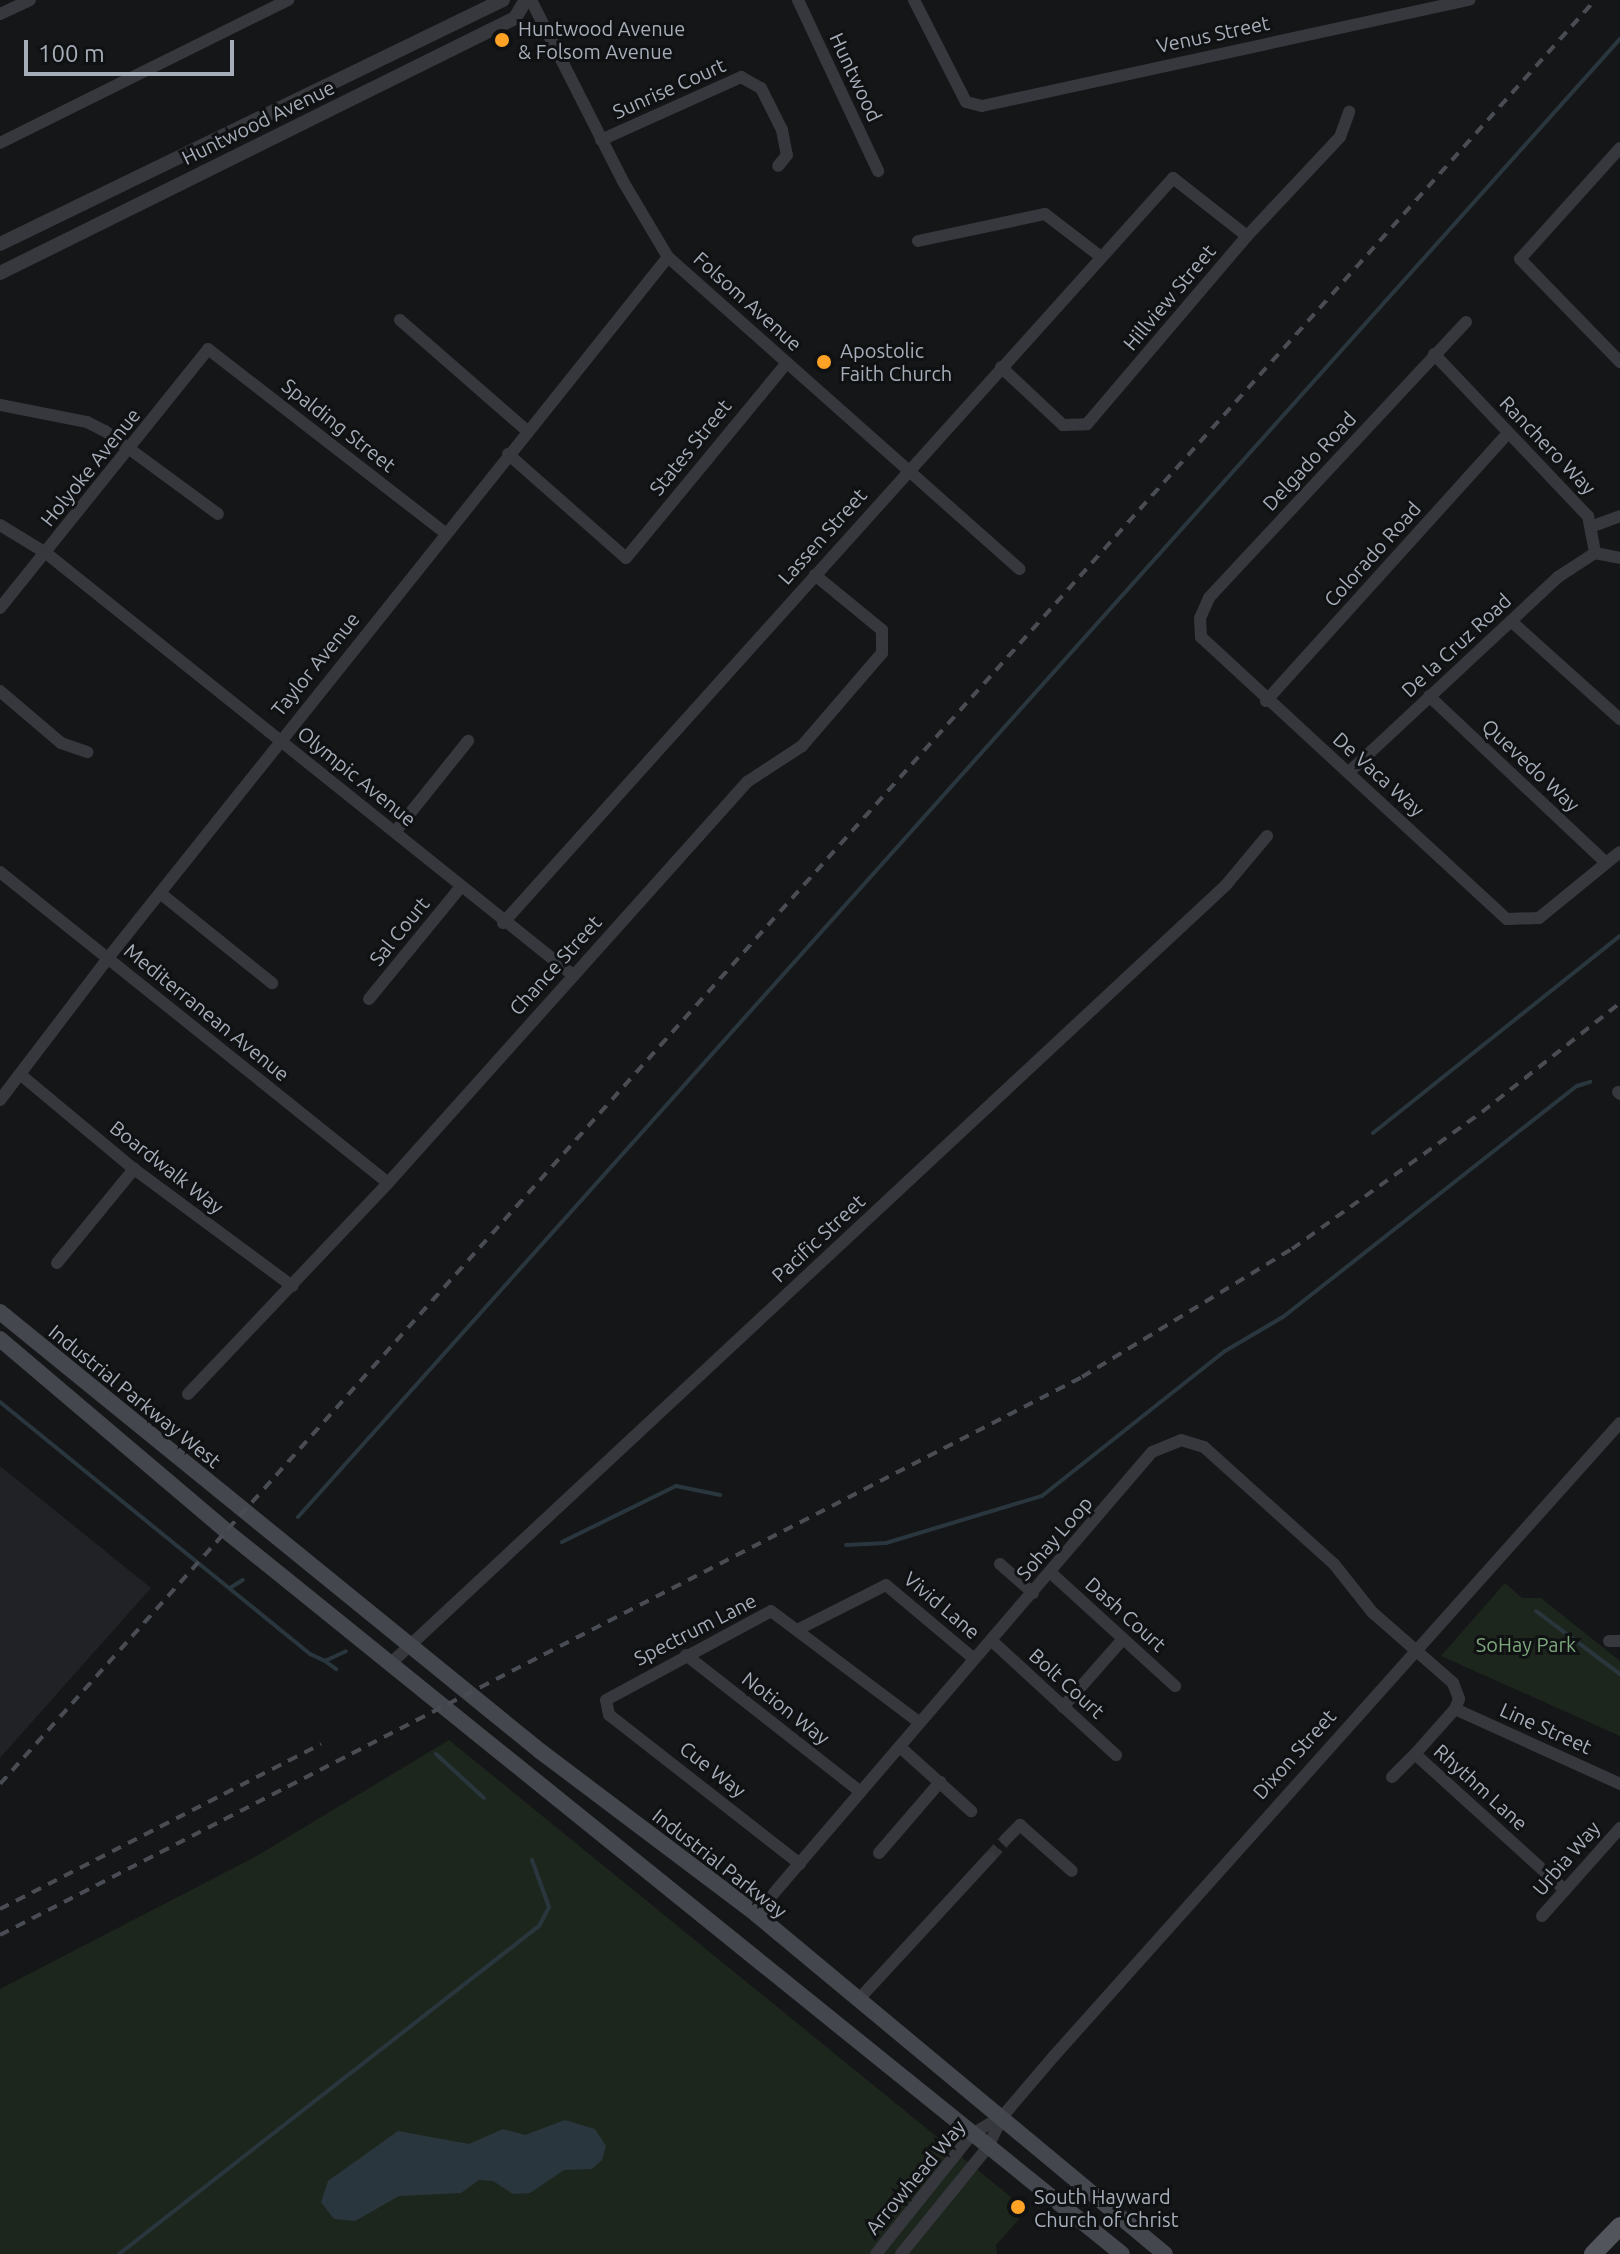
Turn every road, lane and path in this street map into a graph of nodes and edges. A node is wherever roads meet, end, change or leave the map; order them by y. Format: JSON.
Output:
{"nodes":[{"id":1,"x":30,"y":0,"type":"edge"},
{"id":2,"x":288,"y":0,"type":"edge"},
{"id":3,"x":503,"y":0,"type":"edge"},
{"id":4,"x":528,"y":0,"type":"edge"},
{"id":5,"x":798,"y":0,"type":"edge"},
{"id":6,"x":914,"y":0,"type":"edge"},
{"id":7,"x":1470,"y":0,"type":"edge"},
{"id":8,"x":1438,"y":2,"type":"edge"},
{"id":9,"x":0,"y":14,"type":"edge"},
{"id":10,"x":1349,"y":112,"type":"dead end"},
{"id":11,"x":601,"y":140,"type":"junction"},
{"id":12,"x":0,"y":143,"type":"edge"},
{"id":13,"x":1620,"y":148,"type":"edge"},
{"id":14,"x":778,"y":166,"type":"dead end"},
{"id":15,"x":878,"y":171,"type":"dead end"},
{"id":16,"x":1247,"y":236,"type":"junction"},
{"id":17,"x":918,"y":241,"type":"dead end"},
{"id":18,"x":0,"y":244,"type":"edge"},
{"id":19,"x":1100,"y":256,"type":"junction"},
{"id":20,"x":668,"y":257,"type":"junction"},
{"id":21,"x":0,"y":273,"type":"edge"},
{"id":22,"x":400,"y":320,"type":"dead end"},
{"id":23,"x":1466,"y":322,"type":"dead end"},
{"id":24,"x":208,"y":349,"type":"joint"},
{"id":25,"x":1434,"y":354,"type":"junction"},
{"id":26,"x":1620,"y":362,"type":"edge"},
{"id":27,"x":787,"y":363,"type":"junction"},
{"id":28,"x":1001,"y":367,"type":"junction"},
{"id":29,"x":0,"y":405,"type":"edge"},
{"id":30,"x":526,"y":430,"type":"junction"},
{"id":31,"x":1508,"y":433,"type":"junction"},
{"id":32,"x":129,"y":449,"type":"junction"},
{"id":33,"x":508,"y":454,"type":"junction"},
{"id":34,"x":910,"y":467,"type":"junction"},
{"id":35,"x":218,"y":514,"type":"dead end"},
{"id":36,"x":1620,"y":516,"type":"edge"},
{"id":37,"x":0,"y":525,"type":"edge"},
{"id":38,"x":1593,"y":526,"type":"junction"},
{"id":39,"x":445,"y":533,"type":"junction"},
{"id":40,"x":46,"y":553,"type":"junction"},
{"id":41,"x":1595,"y":553,"type":"junction"},
{"id":42,"x":1620,"y":558,"type":"edge"},
{"id":43,"x":1019,"y":569,"type":"dead end"},
{"id":44,"x":815,"y":575,"type":"junction"},
{"id":45,"x":0,"y":608,"type":"edge"},
{"id":46,"x":1511,"y":621,"type":"junction"},
{"id":47,"x":1201,"y":637,"type":"joint"},
{"id":48,"x":0,"y":691,"type":"edge"},
{"id":49,"x":1429,"y":696,"type":"junction"},
{"id":50,"x":1266,"y":701,"type":"junction"},
{"id":51,"x":1619,"y":717,"type":"edge"},
{"id":52,"x":280,"y":740,"type":"junction"},
{"id":53,"x":468,"y":741,"type":"dead end"},
{"id":54,"x":87,"y":752,"type":"dead end"},
{"id":55,"x":1349,"y":772,"type":"junction"},
{"id":56,"x":395,"y":832,"type":"junction"},
{"id":57,"x":1267,"y":836,"type":"dead end"},
{"id":58,"x":1620,"y":852,"type":"edge"},
{"id":59,"x":1606,"y":863,"type":"junction"},
{"id":60,"x":0,"y":872,"type":"edge"},
{"id":61,"x":459,"y":889,"type":"junction"},
{"id":62,"x":160,"y":893,"type":"junction"},
{"id":63,"x":503,"y":923,"type":"junction"},
{"id":64,"x":108,"y":958,"type":"junction"},
{"id":65,"x":573,"y":975,"type":"junction"},
{"id":66,"x":272,"y":983,"type":"dead end"},
{"id":67,"x":369,"y":999,"type":"dead end"},
{"id":68,"x":21,"y":1075,"type":"junction"},
{"id":69,"x":0,"y":1100,"type":"edge"},
{"id":70,"x":134,"y":1169,"type":"junction"},
{"id":71,"x":388,"y":1183,"type":"junction"},
{"id":72,"x":57,"y":1263,"type":"dead end"},
{"id":73,"x":292,"y":1286,"type":"junction"},
{"id":74,"x":0,"y":1312,"type":"edge"},
{"id":75,"x":0,"y":1339,"type":"edge"},
{"id":76,"x":188,"y":1394,"type":"dead end"},
{"id":77,"x":1620,"y":1423,"type":"edge"},
{"id":78,"x":244,"y":1511,"type":"joint"},
{"id":79,"x":1000,"y":1564,"type":"dead end"},
{"id":80,"x":1051,"y":1573,"type":"junction"},
{"id":81,"x":1033,"y":1593,"type":"junction"},
{"id":82,"x":799,"y":1629,"type":"junction"},
{"id":83,"x":1123,"y":1639,"type":"junction"},
{"id":84,"x":991,"y":1640,"type":"junction"},
{"id":85,"x":409,"y":1645,"type":"junction"},
{"id":86,"x":1416,"y":1651,"type":"junction"},
{"id":87,"x":686,"y":1655,"type":"junction"},
{"id":88,"x":973,"y":1658,"type":"junction"},
{"id":89,"x":390,"y":1664,"type":"junction"},
{"id":90,"x":1175,"y":1686,"type":"dead end"},
{"id":91,"x":605,"y":1706,"type":"joint"},
{"id":92,"x":1063,"y":1707,"type":"junction"},
{"id":93,"x":1455,"y":1709,"type":"junction"},
{"id":94,"x":920,"y":1723,"type":"junction"},
{"id":95,"x":900,"y":1747,"type":"junction"},
{"id":96,"x":1415,"y":1754,"type":"junction"},
{"id":97,"x":1116,"y":1755,"type":"dead end"},
{"id":98,"x":1392,"y":1777,"type":"dead end"},
{"id":99,"x":940,"y":1782,"type":"junction"},
{"id":100,"x":1620,"y":1784,"type":"edge"},
{"id":101,"x":861,"y":1792,"type":"junction"},
{"id":102,"x":971,"y":1811,"type":"dead end"},
{"id":103,"x":1620,"y":1828,"type":"edge"},
{"id":104,"x":1006,"y":1839,"type":"dead end"},
{"id":105,"x":879,"y":1853,"type":"dead end"},
{"id":106,"x":990,"y":1857,"type":"tunnel mouth"},
{"id":107,"x":800,"y":1864,"type":"junction"},
{"id":108,"x":1072,"y":1871,"type":"dead end"},
{"id":109,"x":1565,"y":1890,"type":"junction"},
{"id":110,"x":756,"y":1914,"type":"junction"},
{"id":111,"x":1542,"y":1916,"type":"dead end"},
{"id":112,"x":859,"y":1999,"type":"junction"},
{"id":113,"x":1002,"y":2117,"type":"junction"},
{"id":114,"x":972,"y":2134,"type":"junction"},
{"id":115,"x":988,"y":2147,"type":"junction"},
{"id":116,"x":1620,"y":2226,"type":"edge"},
{"id":117,"x":876,"y":2254,"type":"edge"},
{"id":118,"x":901,"y":2254,"type":"edge"},
{"id":119,"x":1122,"y":2254,"type":"edge"},
{"id":120,"x":1165,"y":2254,"type":"edge"},
{"id":121,"x":1593,"y":2254,"type":"edge"}],
"edges":[{"from":1,"to":9,"type":"street"},
{"from":2,"to":12,"type":"street"},
{"from":3,"to":18,"type":"street","name":"Huntwood Avenue"},
{"from":4,"to":11,"type":"street","name":"Folsom Avenue"},
{"from":4,"to":21,"type":"street","name":"Huntwood Avenue"},
{"from":5,"to":15,"type":"street","name":"Huntwood"},
{"from":6,"to":8,"type":"street","name":"Venus Street"},
{"from":7,"to":8,"type":"street","name":"Venus Street"},
{"from":10,"to":16,"type":"street","name":"Hillview Street"},
{"from":11,"to":14,"type":"street","name":"Sunrise Court"},
{"from":11,"to":20,"type":"street","name":"Folsom Avenue"},
{"from":13,"to":26,"type":"street"},
{"from":16,"to":19,"type":"street","name":"Lassen Street"},
{"from":16,"to":28,"type":"street","name":"Hillview Street"},
{"from":17,"to":19,"type":"street"},
{"from":19,"to":28,"type":"street","name":"Lassen Street"},
{"from":20,"to":27,"type":"street","name":"Folsom Avenue"},
{"from":20,"to":30,"type":"street","name":"Taylor Avenue"},
{"from":22,"to":30,"type":"street"},
{"from":23,"to":25,"type":"street","name":"Delgado Road"},
{"from":24,"to":32,"type":"street","name":"Holyoke Avenue"},
{"from":24,"to":39,"type":"street","name":"Spalding Street"},
{"from":25,"to":31,"type":"street","name":"Ranchero Way"},
{"from":25,"to":47,"type":"street","name":"Delgado Road"},
{"from":27,"to":33,"type":"street","name":"States Street"},
{"from":27,"to":34,"type":"street","name":"Folsom Avenue"},
{"from":28,"to":34,"type":"street","name":"Lassen Street"},
{"from":29,"to":32,"type":"street"},
{"from":30,"to":33,"type":"street","name":"Taylor Avenue"},
{"from":31,"to":38,"type":"street","name":"Ranchero Way"},
{"from":31,"to":50,"type":"street","name":"Colorado Road"},
{"from":32,"to":35,"type":"street"},
{"from":32,"to":40,"type":"street","name":"Holyoke Avenue"},
{"from":33,"to":39,"type":"street","name":"Taylor Avenue"},
{"from":34,"to":43,"type":"street","name":"Folsom Avenue"},
{"from":34,"to":44,"type":"street","name":"Lassen Street"},
{"from":36,"to":38,"type":"street"},
{"from":37,"to":40,"type":"street","name":"Olympic Avenue"},
{"from":38,"to":41,"type":"street","name":"Ranchero Way"},
{"from":39,"to":52,"type":"street","name":"Taylor Avenue"},
{"from":40,"to":45,"type":"street","name":"Holyoke Avenue"},
{"from":40,"to":52,"type":"street","name":"Olympic Avenue"},
{"from":41,"to":42,"type":"street"},
{"from":41,"to":46,"type":"street","name":"De la Cruz Road"},
{"from":44,"to":63,"type":"street","name":"Lassen Street"},
{"from":44,"to":65,"type":"street","name":"Chance Street"},
{"from":46,"to":49,"type":"street","name":"De la Cruz Road"},
{"from":46,"to":51,"type":"street"},
{"from":47,"to":50,"type":"street","name":"De Vaca Way"},
{"from":48,"to":54,"type":"street"},
{"from":49,"to":55,"type":"street","name":"De la Cruz Road"},
{"from":49,"to":59,"type":"street","name":"Quevedo Way"},
{"from":50,"to":55,"type":"street","name":"De Vaca Way"},
{"from":52,"to":56,"type":"street","name":"Olympic Avenue"},
{"from":52,"to":62,"type":"street","name":"Taylor Avenue"},
{"from":53,"to":56,"type":"street"},
{"from":55,"to":59,"type":"street","name":"De Vaca Way"},
{"from":56,"to":61,"type":"street","name":"Olympic Avenue"},
{"from":57,"to":85,"type":"street","name":"Pacific Street"},
{"from":58,"to":59,"type":"street"},
{"from":60,"to":64,"type":"street","name":"Mediterranean Avenue"},
{"from":61,"to":63,"type":"street","name":"Olympic Avenue"},
{"from":61,"to":67,"type":"street","name":"Sal Court"},
{"from":62,"to":64,"type":"street","name":"Taylor Avenue"},
{"from":62,"to":66,"type":"street"},
{"from":63,"to":65,"type":"street","name":"Olympic Avenue"},
{"from":64,"to":68,"type":"street","name":"Taylor Avenue"},
{"from":64,"to":71,"type":"street","name":"Mediterranean Avenue"},
{"from":65,"to":71,"type":"street","name":"Chance Street"},
{"from":68,"to":69,"type":"street","name":"Taylor Avenue"},
{"from":68,"to":70,"type":"street","name":"Boardwalk Way"},
{"from":70,"to":72,"type":"street"},
{"from":70,"to":73,"type":"street","name":"Boardwalk Way"},
{"from":71,"to":73,"type":"street","name":"Chance Street"},
{"from":73,"to":76,"type":"street","name":"Chance Street"},
{"from":74,"to":78,"type":"main road","name":"Industrial Parkway West"},
{"from":75,"to":89,"type":"main road","name":"Industrial Parkway West"},
{"from":77,"to":86,"type":"street","name":"Dixon Street"},
{"from":78,"to":85,"type":"main road","name":"Industrial Parkway"},
{"from":79,"to":81,"type":"street"},
{"from":80,"to":81,"type":"street","name":"Sohay Loop"},
{"from":80,"to":83,"type":"street","name":"Dash Court"},
{"from":80,"to":86,"type":"street","name":"Sohay Loop"},
{"from":81,"to":84,"type":"street","name":"Sohay Loop"},
{"from":82,"to":87,"type":"street","name":"Spectrum Lane"},
{"from":82,"to":88,"type":"street","name":"Vivid Lane"},
{"from":82,"to":94,"type":"street","name":"Spectrum Lane"},
{"from":83,"to":90,"type":"street","name":"Dash Court"},
{"from":83,"to":92,"type":"street"},
{"from":84,"to":88,"type":"street","name":"Sohay Loop"},
{"from":84,"to":92,"type":"street","name":"Bolt Court"},
{"from":85,"to":89,"type":"street","name":"Pacific Street"},
{"from":85,"to":110,"type":"main road","name":"Industrial Parkway"},
{"from":86,"to":93,"type":"street"},
{"from":86,"to":113,"type":"street","name":"Dixon Street"},
{"from":87,"to":91,"type":"street","name":"Spectrum Lane"},
{"from":87,"to":101,"type":"street","name":"Notion Way"},
{"from":88,"to":94,"type":"street","name":"Sohay Loop"},
{"from":89,"to":114,"type":"main road"},
{"from":91,"to":107,"type":"street","name":"Cue Way"},
{"from":92,"to":97,"type":"street","name":"Bolt Court"},
{"from":93,"to":96,"type":"street","name":"Rhythm Lane"},
{"from":93,"to":100,"type":"street","name":"Line Street"},
{"from":94,"to":95,"type":"street","name":"Sohay Loop"},
{"from":95,"to":99,"type":"street"},
{"from":95,"to":101,"type":"street","name":"Sohay Loop"},
{"from":96,"to":98,"type":"street"},
{"from":96,"to":109,"type":"street","name":"Rhythm Lane"},
{"from":99,"to":102,"type":"street"},
{"from":99,"to":105,"type":"street"},
{"from":101,"to":107,"type":"street","name":"Sohay Loop"},
{"from":103,"to":109,"type":"street","name":"Urbia Way"},
{"from":104,"to":108,"type":"street"},
{"from":106,"to":112,"type":"street"},
{"from":107,"to":110,"type":"street","name":"Sohay Loop"},
{"from":109,"to":111,"type":"street","name":"Urbia Way"},
{"from":110,"to":112,"type":"main road","name":"Industrial Parkway"},
{"from":112,"to":113,"type":"main road","name":"Industrial Parkway"},
{"from":113,"to":114,"type":"street","name":"Arrowhead Way"},
{"from":113,"to":115,"type":"street","name":"Arrowhead Way"},
{"from":113,"to":120,"type":"main road","name":"Industrial Parkway"},
{"from":114,"to":115,"type":"main road"},
{"from":114,"to":117,"type":"street","name":"Arrowhead Way"},
{"from":115,"to":118,"type":"street","name":"Arrowhead Way"},
{"from":115,"to":119,"type":"main road"},
{"from":116,"to":121,"type":"main road"}]}
